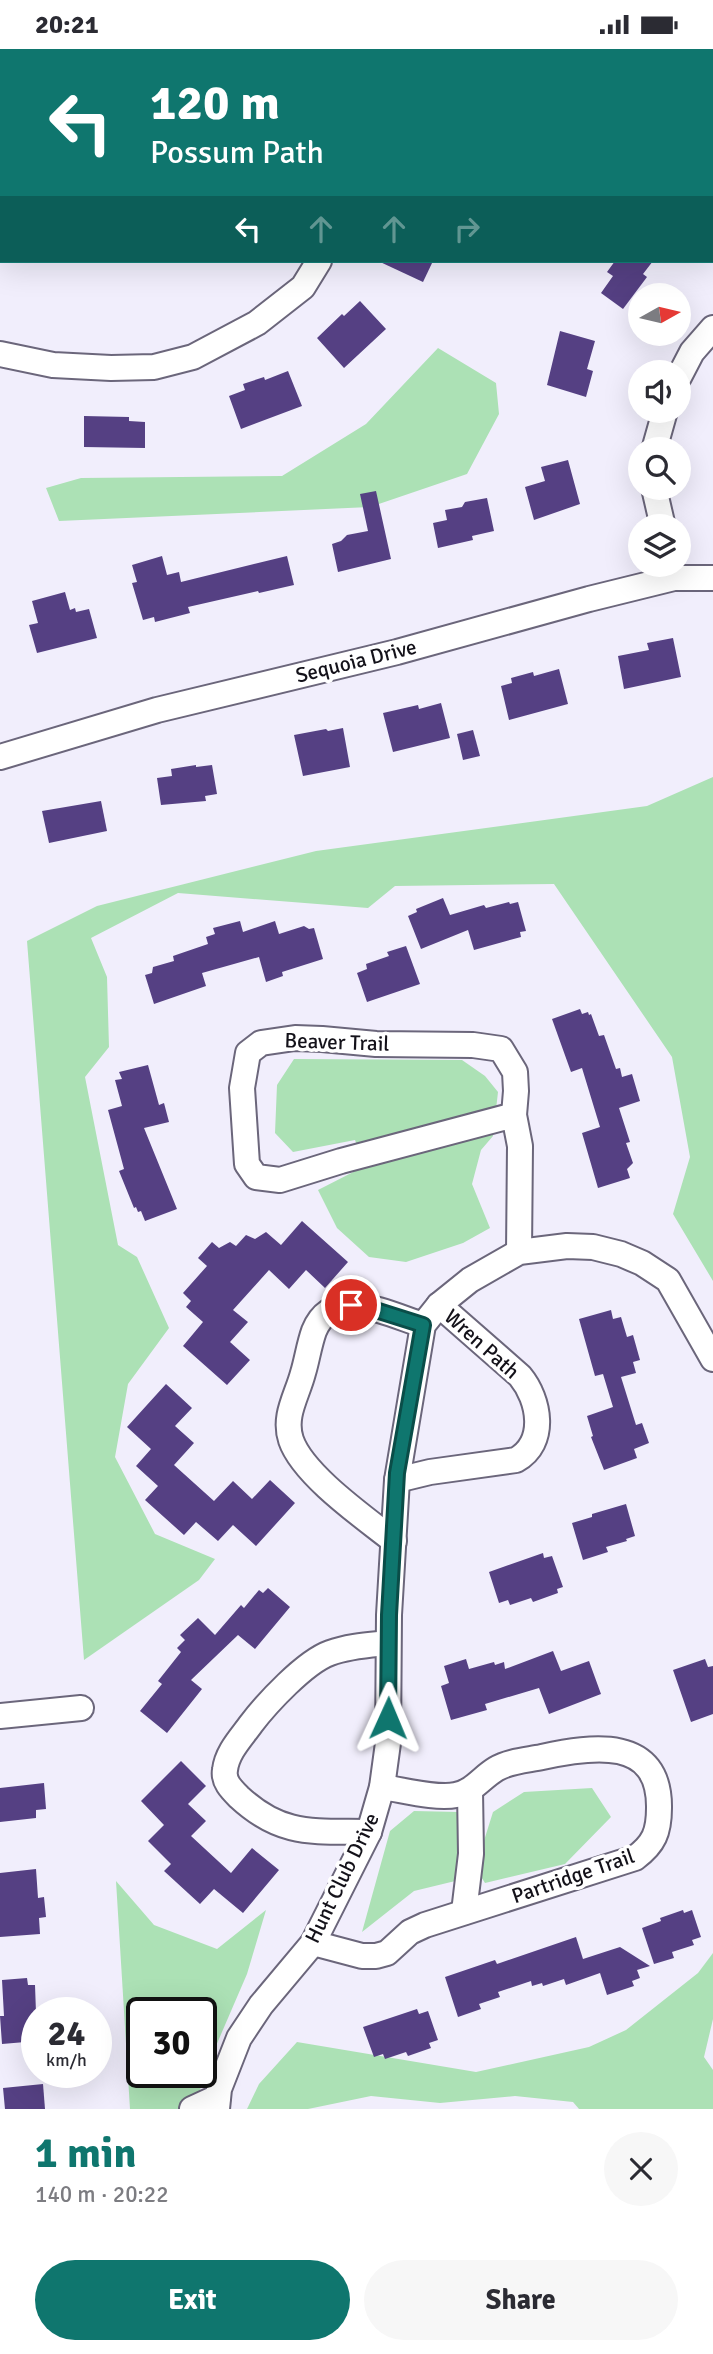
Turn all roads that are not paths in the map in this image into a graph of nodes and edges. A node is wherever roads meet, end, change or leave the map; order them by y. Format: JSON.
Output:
{"nodes":[{"id":1,"x":318,"y":263,"type":"edge"},
{"id":2,"x":713,"y":328,"type":"edge"},
{"id":3,"x":0,"y":354,"type":"edge"},
{"id":4,"x":688,"y":360,"type":"edge"},
{"id":5,"x":691,"y":575,"type":"edge"},
{"id":6,"x":657,"y":577,"type":"edge"},
{"id":7,"x":713,"y":578,"type":"edge"},
{"id":8,"x":0,"y":757,"type":"edge"},
{"id":9,"x":514,"y":1115,"type":"junction"},
{"id":10,"x":519,"y":1252,"type":"junction"},
{"id":11,"x":439,"y":1305,"type":"junction"},
{"id":12,"x":423,"y":1325,"type":"junction"},
{"id":13,"x":713,"y":1359,"type":"edge"},
{"id":14,"x":397,"y":1480,"type":"junction"},
{"id":15,"x":394,"y":1541,"type":"junction"},
{"id":16,"x":388,"y":1643,"type":"junction"},
{"id":17,"x":81,"y":1708,"type":"dead end"},
{"id":18,"x":0,"y":1716,"type":"edge"},
{"id":19,"x":382,"y":1787,"type":"junction"},
{"id":20,"x":470,"y":1791,"type":"junction"},
{"id":21,"x":369,"y":1832,"type":"junction"},
{"id":22,"x":464,"y":1912,"type":"junction"},
{"id":23,"x":313,"y":1943,"type":"junction"},
{"id":24,"x":217,"y":2103,"type":"edge"},
{"id":25,"x":192,"y":2109,"type":"edge"}],
"edges":[{"from":1,"to":3,"type":"street"},
{"from":2,"to":4,"type":"street"},
{"from":5,"to":7,"type":"street","name":"Sequoia Drive"},
{"from":6,"to":8,"type":"street","name":"Sequoia Drive"},
{"from":9,"to":9,"type":"street","name":"Beaver Trail"},
{"from":9,"to":10,"type":"street"},
{"from":10,"to":11,"type":"street","name":"Hunt Club Drive"},
{"from":10,"to":13,"type":"street","name":"Hunt Club Drive"},
{"from":11,"to":12,"type":"street","name":"Hunt Club Drive"},
{"from":11,"to":14,"type":"street","name":"Wren Path"},
{"from":12,"to":14,"type":"street","name":"Hunt Club Drive"},
{"from":12,"to":15,"type":"street"},
{"from":14,"to":15,"type":"street","name":"Hunt Club Drive"},
{"from":15,"to":16,"type":"street","name":"Hunt Club Drive"},
{"from":16,"to":19,"type":"street","name":"Hunt Club Drive"},
{"from":16,"to":21,"type":"street"},
{"from":17,"to":18,"type":"street"},
{"from":19,"to":20,"type":"street"},
{"from":19,"to":21,"type":"street","name":"Hunt Club Drive"},
{"from":20,"to":22,"type":"street"},
{"from":20,"to":22,"type":"street","name":"Partridge Trail"},
{"from":21,"to":23,"type":"street","name":"Hunt Club Drive"},
{"from":22,"to":23,"type":"street","name":"Partridge Trail"},
{"from":23,"to":24,"type":"street","name":"Hunt Club Drive"},
{"from":24,"to":25,"type":"street"}]}
